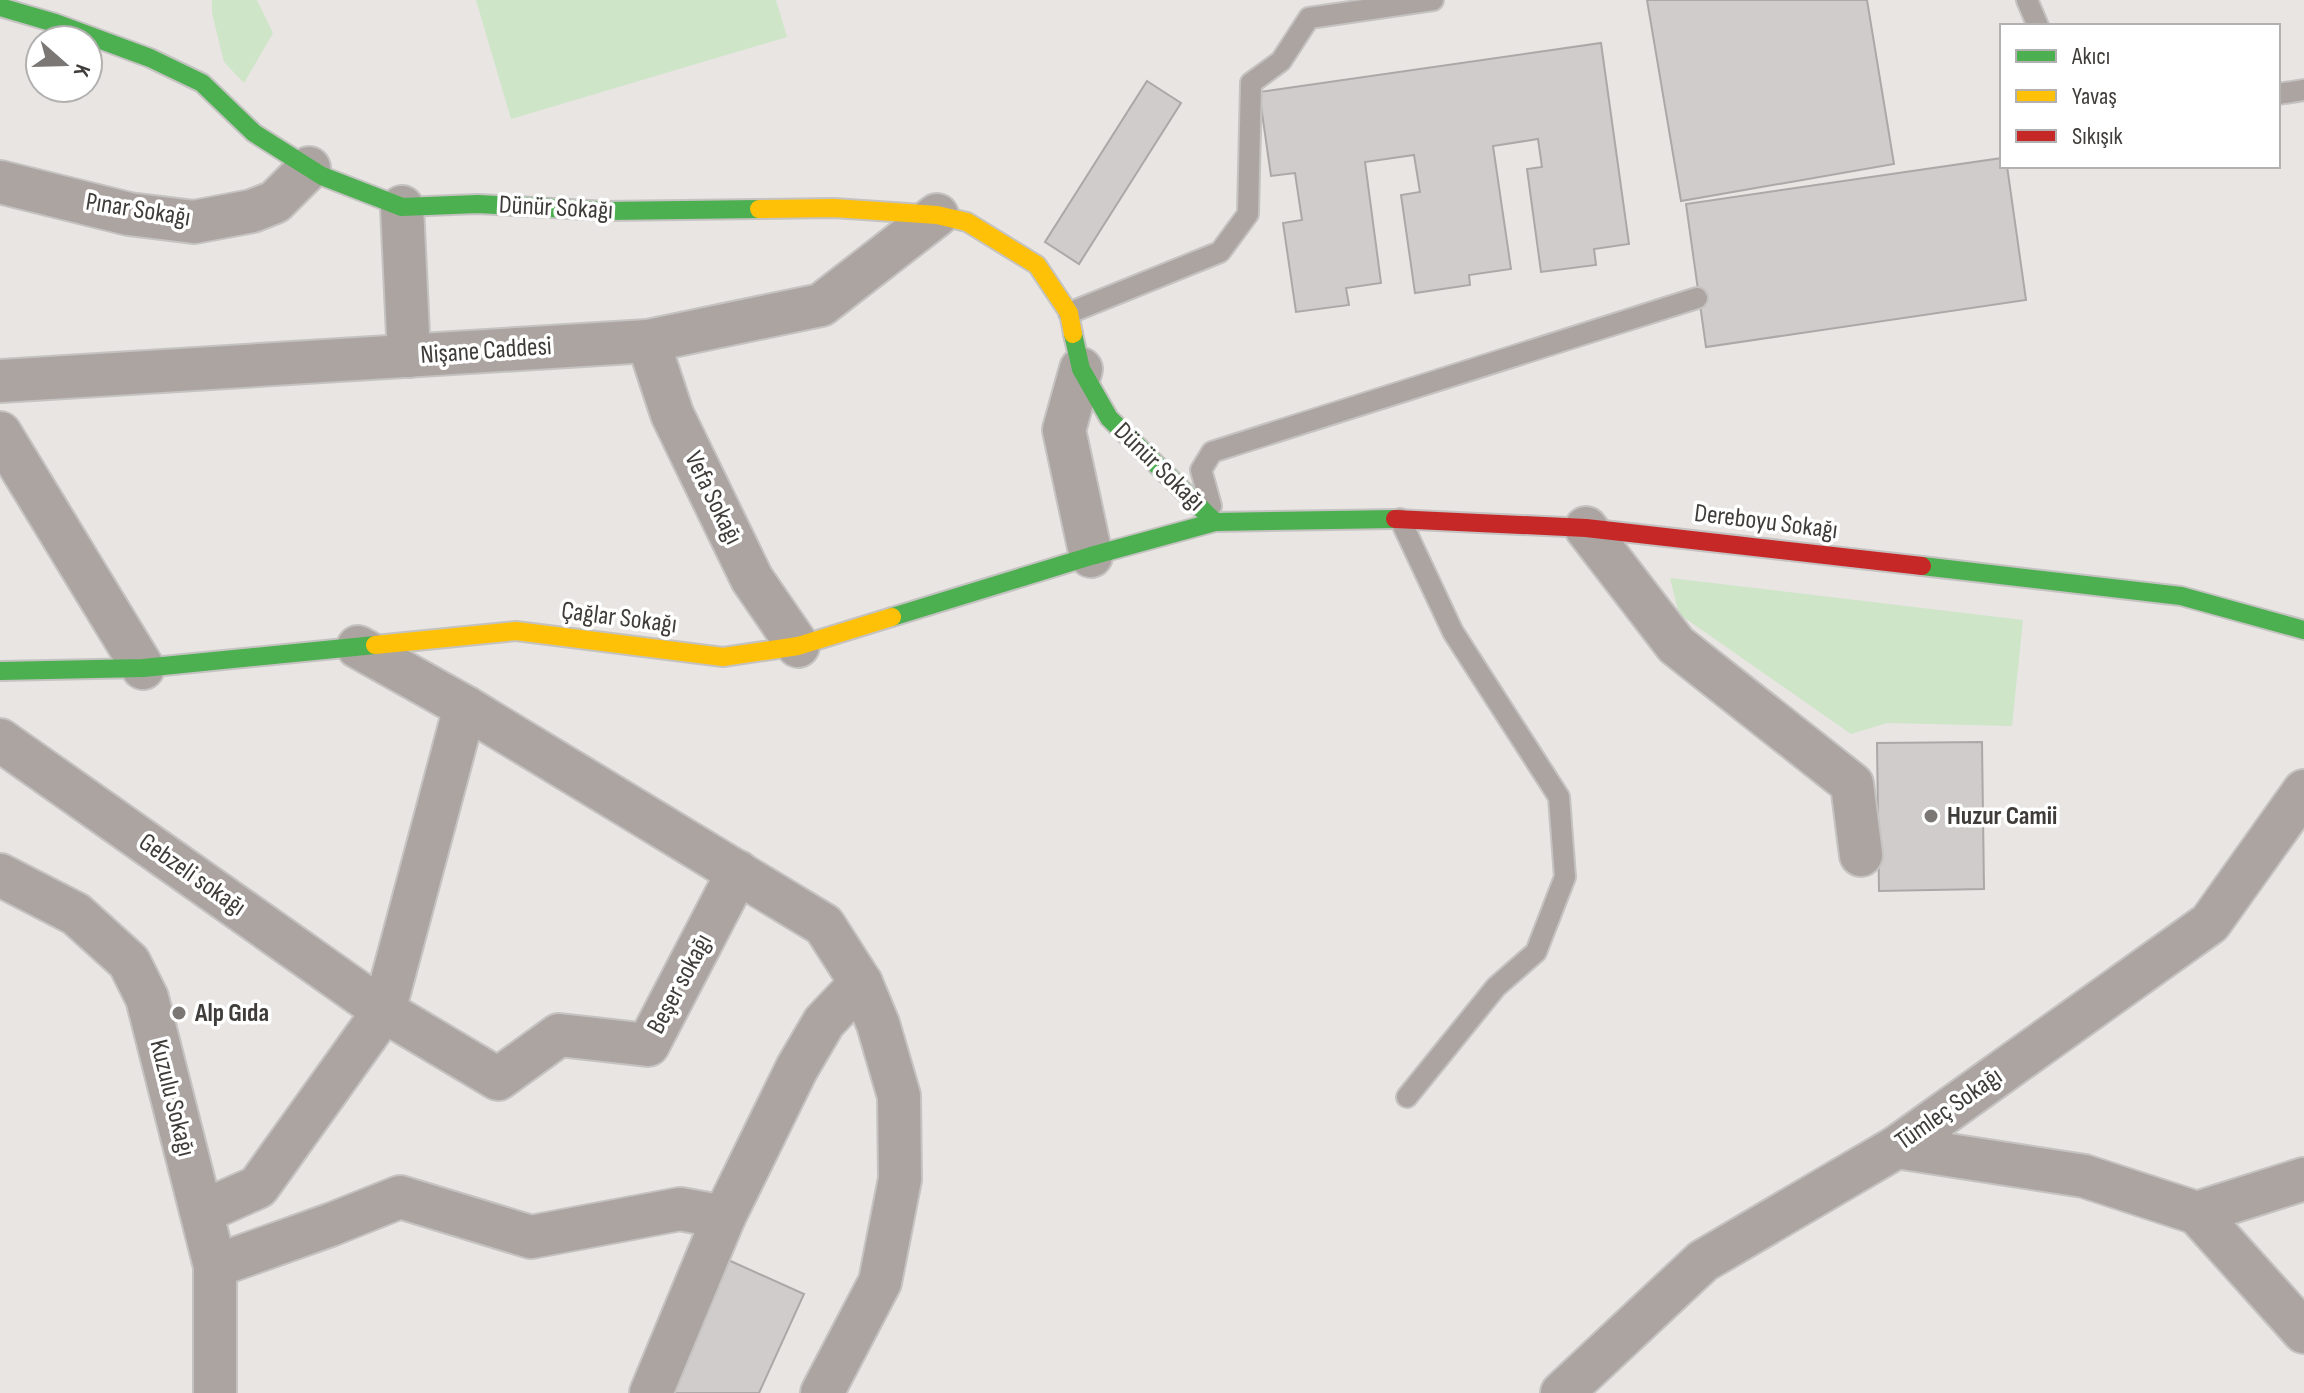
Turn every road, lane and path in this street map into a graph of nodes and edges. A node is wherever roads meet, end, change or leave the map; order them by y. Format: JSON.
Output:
{"nodes":[{"id":1,"x":1433,"y":0,"type":"edge"},
{"id":2,"x":2027,"y":0,"type":"edge"},
{"id":3,"x":0,"y":7,"type":"edge"},
{"id":4,"x":45,"y":11,"type":"edge"},
{"id":5,"x":2037,"y":24,"type":"edge"},
{"id":6,"x":2304,"y":90,"type":"edge"},
{"id":7,"x":2280,"y":94,"type":"edge"},
{"id":8,"x":309,"y":168,"type":"junction"},
{"id":9,"x":0,"y":182,"type":"edge"},
{"id":10,"x":402,"y":207,"type":"junction"},
{"id":11,"x":937,"y":215,"type":"junction"},
{"id":12,"x":1697,"y":298,"type":"dead end"},
{"id":13,"x":1069,"y":313,"type":"junction"},
{"id":14,"x":648,"y":341,"type":"junction"},
{"id":15,"x":409,"y":356,"type":"junction"},
{"id":16,"x":1081,"y":369,"type":"junction"},
{"id":17,"x":0,"y":381,"type":"edge"},
{"id":18,"x":0,"y":433,"type":"edge"},
{"id":19,"x":1400,"y":519,"type":"junction"},
{"id":20,"x":1215,"y":522,"type":"junction"},
{"id":21,"x":1586,"y":528,"type":"junction"},
{"id":22,"x":1091,"y":556,"type":"junction"},
{"id":23,"x":2304,"y":630,"type":"edge"},
{"id":24,"x":798,"y":646,"type":"junction"},
{"id":25,"x":358,"y":647,"type":"junction"},
{"id":26,"x":143,"y":668,"type":"junction"},
{"id":27,"x":0,"y":671,"type":"edge"},
{"id":28,"x":465,"y":707,"type":"junction"},
{"id":29,"x":0,"y":740,"type":"edge"},
{"id":30,"x":2304,"y":791,"type":"edge"},
{"id":31,"x":1861,"y":855,"type":"dead end"},
{"id":32,"x":738,"y":872,"type":"junction"},
{"id":33,"x":0,"y":875,"type":"edge"},
{"id":34,"x":861,"y":983,"type":"junction"},
{"id":35,"x":384,"y":1011,"type":"junction"},
{"id":36,"x":1407,"y":1097,"type":"dead end"},
{"id":37,"x":1897,"y":1147,"type":"junction"},
{"id":38,"x":2304,"y":1179,"type":"edge"},
{"id":39,"x":202,"y":1212,"type":"junction"},
{"id":40,"x":2197,"y":1213,"type":"junction"},
{"id":41,"x":724,"y":1217,"type":"junction"},
{"id":42,"x":215,"y":1266,"type":"junction"},
{"id":43,"x":2300,"y":1321,"type":"edge"},
{"id":44,"x":215,"y":1393,"type":"edge"},
{"id":45,"x":651,"y":1393,"type":"edge"},
{"id":46,"x":822,"y":1393,"type":"edge"},
{"id":47,"x":1562,"y":1393,"type":"edge"}],
"edges":[{"from":1,"to":13,"type":"lane"},
{"from":2,"to":5,"type":"lane"},
{"from":3,"to":4,"type":"street","name":"Dünür Sokağı"},
{"from":4,"to":8,"type":"street","name":"Dünür Sokağı"},
{"from":6,"to":7,"type":"lane"},
{"from":8,"to":9,"type":"street","name":"Pınar Sokağı"},
{"from":8,"to":10,"type":"street","name":"Dünür Sokağı"},
{"from":10,"to":11,"type":"street","name":"Dünür Sokağı"},
{"from":10,"to":15,"type":"street"},
{"from":11,"to":13,"type":"street","name":"Dünür Sokağı"},
{"from":11,"to":14,"type":"street","name":"Nişane Caddesi"},
{"from":12,"to":20,"type":"lane"},
{"from":13,"to":16,"type":"street","name":"Dünür Sokağı"},
{"from":14,"to":15,"type":"street","name":"Nişane Caddesi"},
{"from":14,"to":24,"type":"street","name":"Vefa Sokağı"},
{"from":15,"to":17,"type":"street","name":"Nişane Caddesi"},
{"from":16,"to":20,"type":"street","name":"Dünür Sokağı"},
{"from":16,"to":22,"type":"street","name":"Dünür Sokağı"},
{"from":18,"to":26,"type":"street"},
{"from":19,"to":20,"type":"street","name":"Dereboyu Sokağı"},
{"from":19,"to":21,"type":"street","name":"Dereboyu Sokağı"},
{"from":19,"to":36,"type":"lane"},
{"from":20,"to":22,"type":"street","name":"Çağlar Sokağı"},
{"from":21,"to":23,"type":"street","name":"Dereboyu Sokağı"},
{"from":21,"to":31,"type":"street"},
{"from":22,"to":24,"type":"street","name":"Çağlar Sokağı"},
{"from":24,"to":25,"type":"street","name":"Çağlar Sokağı"},
{"from":25,"to":26,"type":"street","name":"Çağlar Sokağı"},
{"from":25,"to":28,"type":"street"},
{"from":26,"to":27,"type":"street","name":"Çağlar Sokağı"},
{"from":28,"to":32,"type":"street"},
{"from":28,"to":35,"type":"street"},
{"from":29,"to":35,"type":"street","name":"Gebzeli sokağı"},
{"from":30,"to":37,"type":"street","name":"Tümleç Sokağı"},
{"from":32,"to":34,"type":"street"},
{"from":32,"to":35,"type":"street","name":"Beşer sokağı"},
{"from":33,"to":39,"type":"street","name":"Kuzulu Sokağı"},
{"from":34,"to":41,"type":"street"},
{"from":34,"to":46,"type":"street"},
{"from":35,"to":39,"type":"street"},
{"from":37,"to":40,"type":"street"},
{"from":37,"to":47,"type":"street","name":"Tümleç Sokağı"},
{"from":38,"to":40,"type":"street"},
{"from":39,"to":42,"type":"street","name":"Kuzulu Sokağı"},
{"from":40,"to":43,"type":"street"},
{"from":41,"to":42,"type":"street"},
{"from":41,"to":45,"type":"street"},
{"from":42,"to":44,"type":"street","name":"Kuzulu Sokağı"}]}
